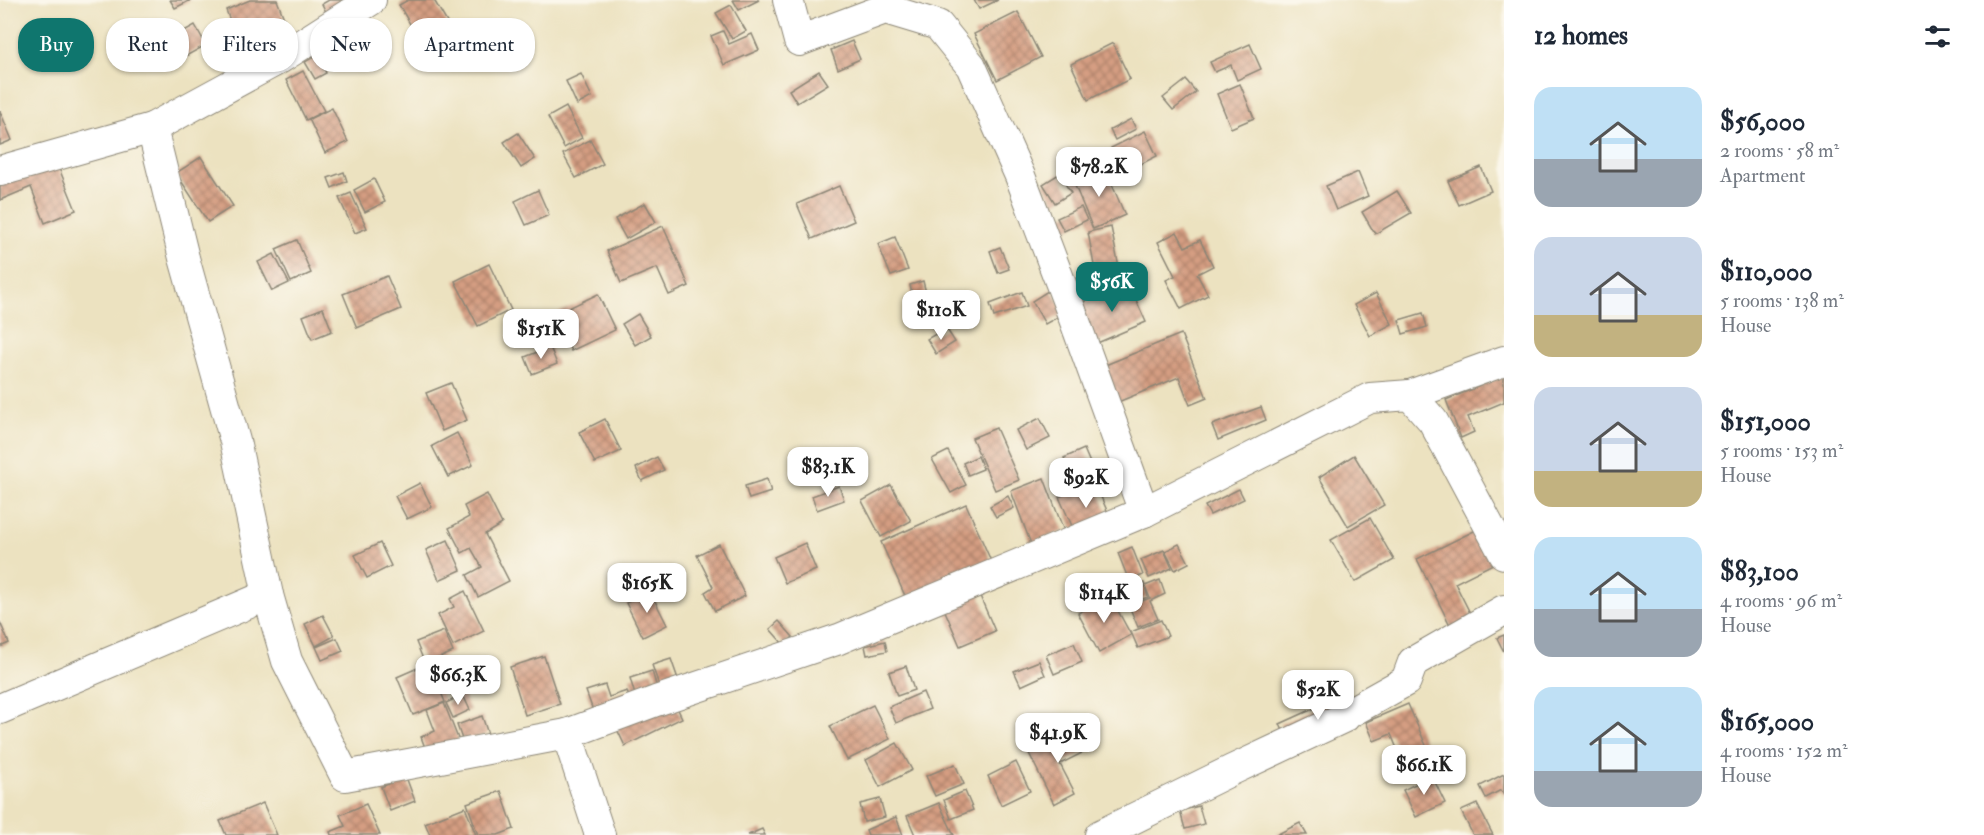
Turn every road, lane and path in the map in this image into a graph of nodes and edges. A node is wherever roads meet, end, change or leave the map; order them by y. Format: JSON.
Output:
{"nodes":[{"id":1,"x":371,"y":0,"type":"edge"},
{"id":2,"x":788,"y":0,"type":"edge"},
{"id":3,"x":152,"y":128,"type":"junction"},
{"id":4,"x":0,"y":171,"type":"edge"},
{"id":5,"x":1504,"y":361,"type":"edge"},
{"id":6,"x":1410,"y":394,"type":"junction"},
{"id":7,"x":1144,"y":512,"type":"junction"},
{"id":8,"x":1504,"y":554,"type":"edge"},
{"id":9,"x":268,"y":595,"type":"junction"},
{"id":10,"x":1504,"y":610,"type":"edge"},
{"id":11,"x":0,"y":709,"type":"edge"},
{"id":12,"x":567,"y":734,"type":"junction"},
{"id":13,"x":600,"y":835,"type":"edge"},
{"id":14,"x":1100,"y":835,"type":"edge"}],
"edges":[{"from":1,"to":3,"type":"street"},
{"from":2,"to":7,"type":"street"},
{"from":3,"to":4,"type":"street"},
{"from":3,"to":9,"type":"street"},
{"from":5,"to":6,"type":"street"},
{"from":6,"to":7,"type":"street"},
{"from":6,"to":8,"type":"street"},
{"from":7,"to":12,"type":"street"},
{"from":9,"to":11,"type":"street"},
{"from":9,"to":12,"type":"street"},
{"from":10,"to":14,"type":"street"},
{"from":12,"to":13,"type":"street"}]}
